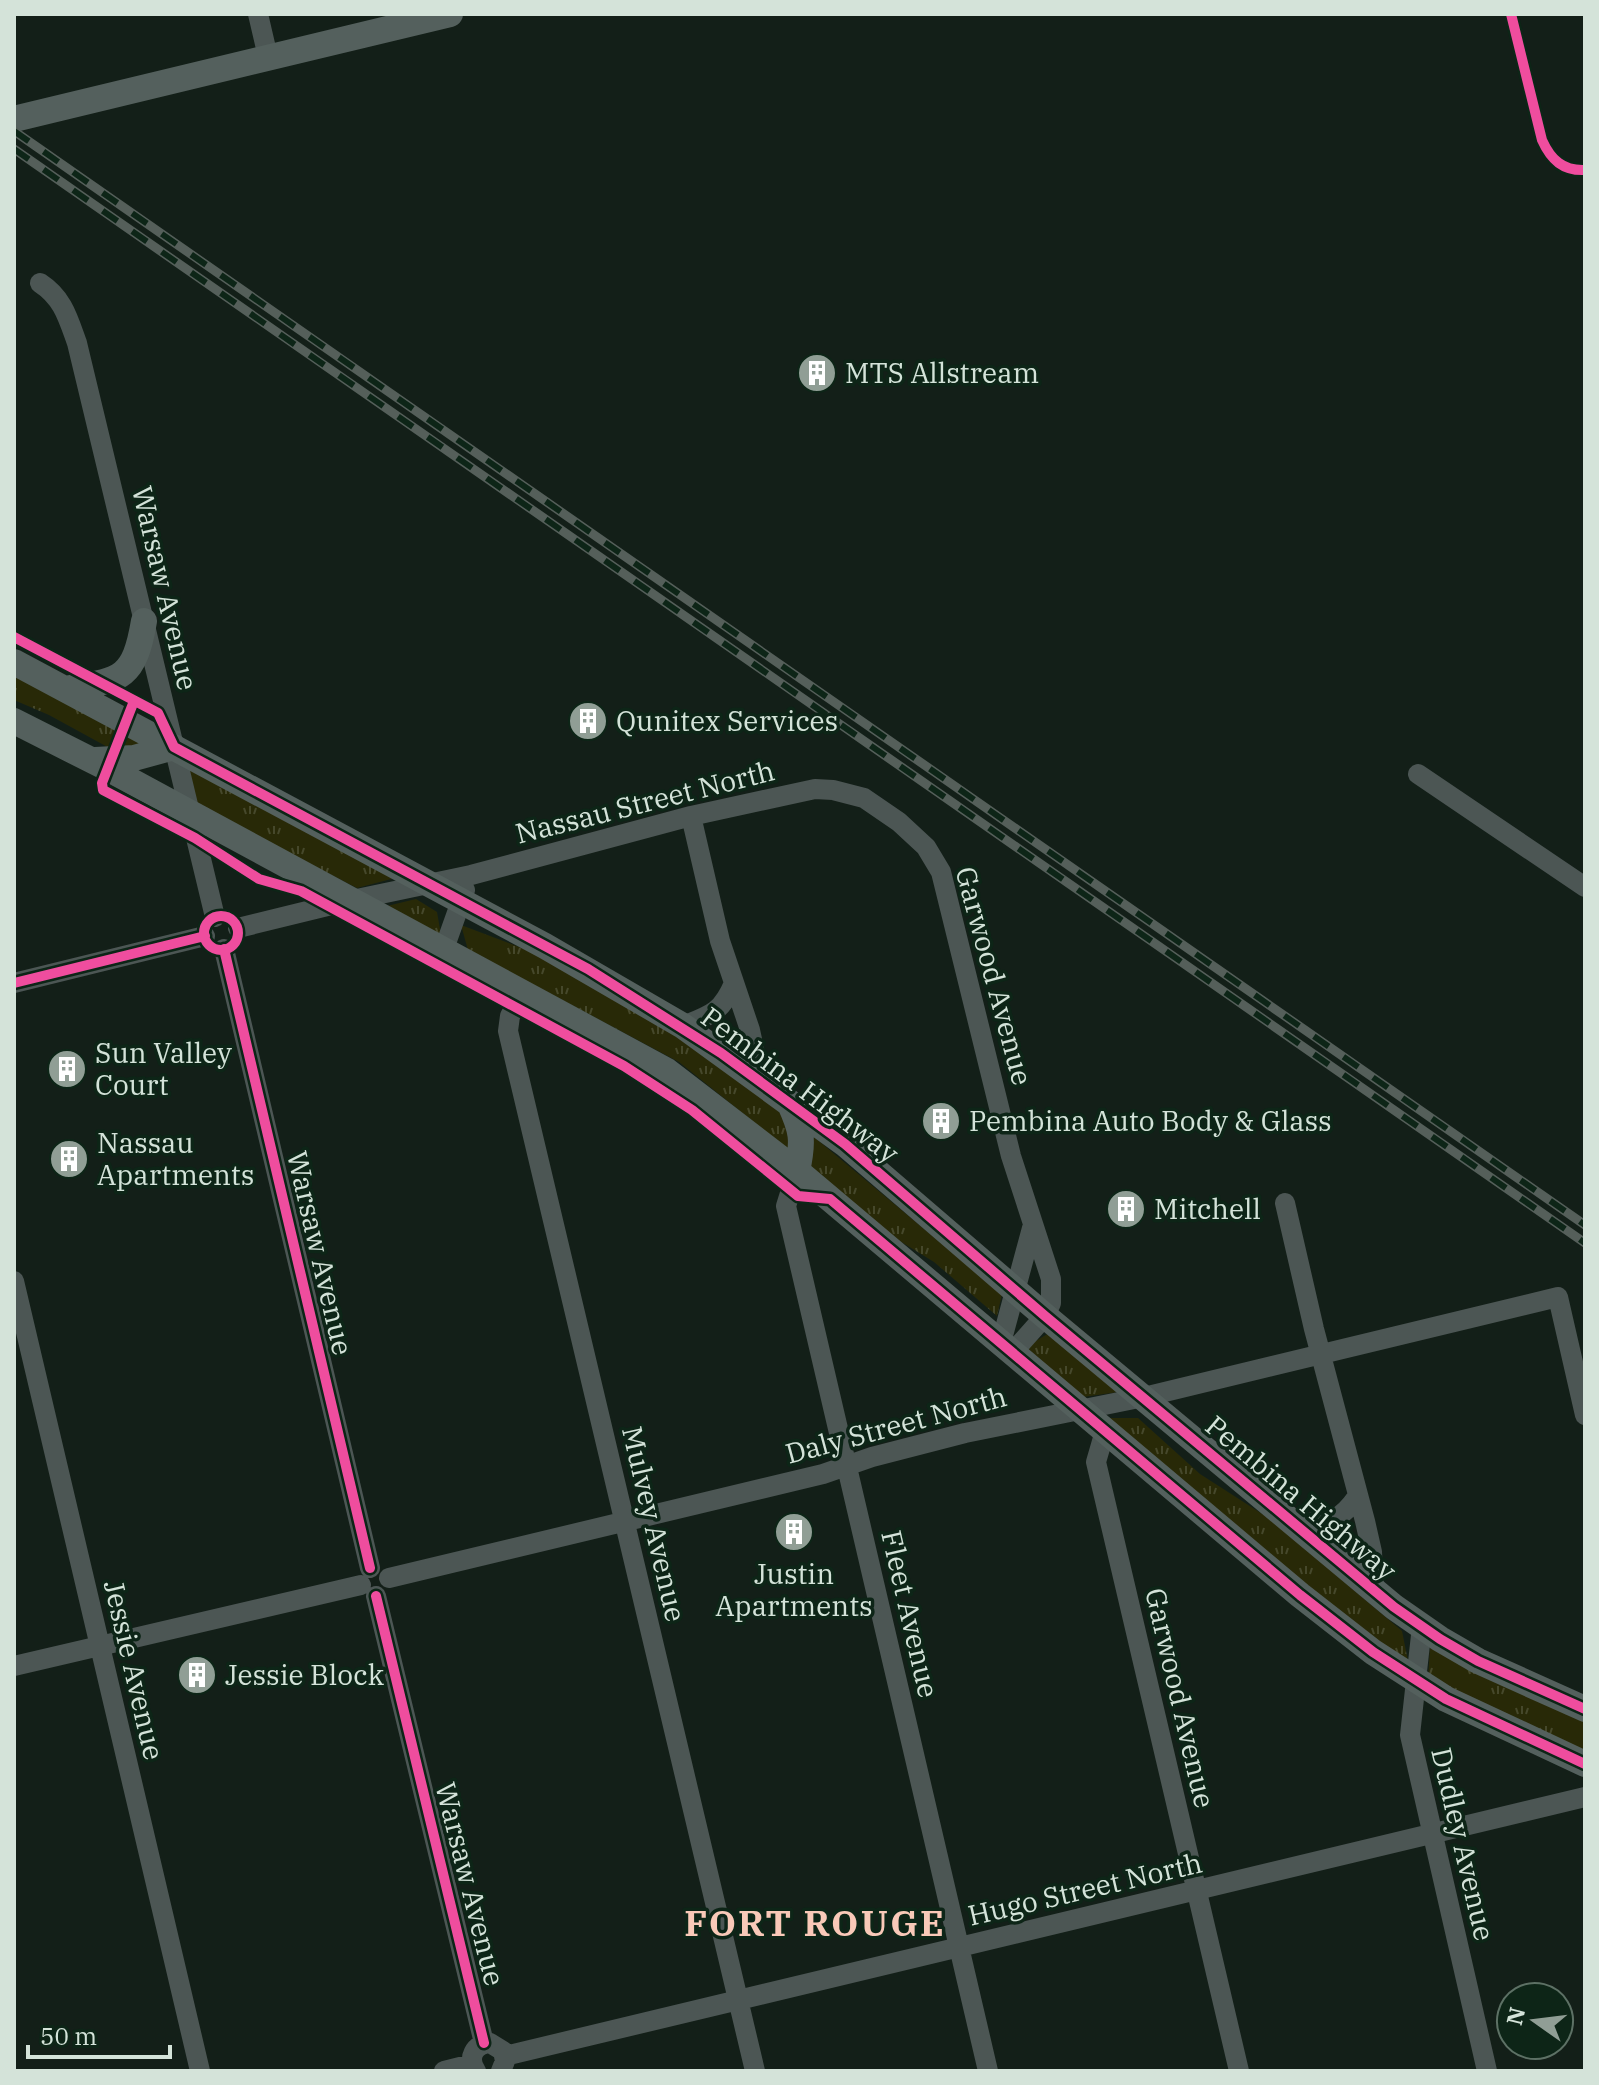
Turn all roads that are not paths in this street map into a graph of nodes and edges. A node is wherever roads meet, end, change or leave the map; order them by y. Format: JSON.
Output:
{"nodes":[{"id":1,"x":258,"y":14,"type":"edge"},
{"id":2,"x":450,"y":14,"type":"edge"},
{"id":3,"x":268,"y":57,"type":"junction"},
{"id":4,"x":14,"y":119,"type":"edge"},
{"id":5,"x":40,"y":283,"type":"dead end"},
{"id":6,"x":144,"y":621,"type":"junction"},
{"id":7,"x":14,"y":662,"type":"edge"},
{"id":8,"x":65,"y":689,"type":"junction"},
{"id":9,"x":14,"y":721,"type":"edge"},
{"id":10,"x":174,"y":747,"type":"junction"},
{"id":11,"x":91,"y":761,"type":"junction"},
{"id":12,"x":1418,"y":774,"type":"dead end"},
{"id":13,"x":833,"y":790,"type":"joint"},
{"id":14,"x":189,"y":813,"type":"junction"},
{"id":15,"x":691,"y":816,"type":"junction"},
{"id":16,"x":471,"y":875,"type":"junction"},
{"id":17,"x":432,"y":884,"type":"junction"},
{"id":18,"x":1585,"y":887,"type":"edge"},
{"id":19,"x":352,"y":900,"type":"junction"},
{"id":20,"x":462,"y":900,"type":"junction"},
{"id":21,"x":215,"y":917,"type":"junction"},
{"id":22,"x":238,"y":928,"type":"junction"},
{"id":23,"x":205,"y":936,"type":"junction"},
{"id":24,"x":224,"y":949,"type":"junction"},
{"id":25,"x":444,"y":949,"type":"junction"},
{"id":26,"x":14,"y":983,"type":"edge"},
{"id":27,"x":734,"y":983,"type":"junction"},
{"id":28,"x":523,"y":992,"type":"junction"},
{"id":29,"x":683,"y":1026,"type":"junction"},
{"id":30,"x":761,"y":1081,"type":"junction"},
{"id":31,"x":788,"y":1101,"type":"junction"},
{"id":32,"x":797,"y":1171,"type":"junction"},
{"id":33,"x":1285,"y":1203,"type":"dead end"},
{"id":34,"x":1032,"y":1228,"type":"junction"},
{"id":35,"x":14,"y":1281,"type":"edge"},
{"id":36,"x":1016,"y":1291,"type":"junction"},
{"id":37,"x":1045,"y":1316,"type":"junction"},
{"id":38,"x":1006,"y":1348,"type":"junction"},
{"id":39,"x":1321,"y":1356,"type":"junction"},
{"id":40,"x":1144,"y":1397,"type":"junction"},
{"id":41,"x":1079,"y":1409,"type":"junction"},
{"id":42,"x":1585,"y":1415,"type":"edge"},
{"id":43,"x":1105,"y":1431,"type":"junction"},
{"id":44,"x":848,"y":1466,"type":"junction"},
{"id":45,"x":1357,"y":1497,"type":"junction"},
{"id":46,"x":624,"y":1522,"type":"junction"},
{"id":47,"x":1295,"y":1524,"type":"junction"},
{"id":48,"x":369,"y":1583,"type":"junction"},
{"id":49,"x":1374,"y":1590,"type":"junction"},
{"id":50,"x":1422,"y":1626,"type":"junction"},
{"id":51,"x":100,"y":1646,"type":"junction"},
{"id":52,"x":14,"y":1666,"type":"edge"},
{"id":53,"x":1416,"y":1681,"type":"junction"},
{"id":54,"x":1585,"y":1709,"type":"edge"},
{"id":55,"x":1585,"y":1764,"type":"edge"},
{"id":56,"x":1585,"y":1797,"type":"edge"},
{"id":57,"x":1431,"y":1834,"type":"junction"},
{"id":58,"x":1197,"y":1890,"type":"junction"},
{"id":59,"x":959,"y":1948,"type":"junction"},
{"id":60,"x":738,"y":2000,"type":"junction"},
{"id":61,"x":484,"y":2043,"type":"junction"},
{"id":62,"x":503,"y":2064,"type":"edge"},
{"id":63,"x":474,"y":2068,"type":"edge"},
{"id":64,"x":200,"y":2071,"type":"edge"},
{"id":65,"x":444,"y":2071,"type":"edge"},
{"id":66,"x":755,"y":2071,"type":"edge"},
{"id":67,"x":988,"y":2071,"type":"edge"},
{"id":68,"x":1239,"y":2071,"type":"edge"},
{"id":69,"x":1487,"y":2071,"type":"edge"}],
"edges":[{"from":1,"to":3,"type":"street"},
{"from":2,"to":3,"type":"main road"},
{"from":3,"to":4,"type":"main road"},
{"from":5,"to":6,"type":"street","name":"Warsaw Avenue"},
{"from":6,"to":8,"type":"main road"},
{"from":6,"to":10,"type":"street","name":"Warsaw Avenue"},
{"from":7,"to":8,"type":"main road","name":"Pembina Highway"},
{"from":8,"to":10,"type":"main road","name":"Pembina Highway"},
{"from":9,"to":11,"type":"main road"},
{"from":10,"to":11,"type":"main road"},
{"from":10,"to":14,"type":"street","name":"Warsaw Avenue"},
{"from":10,"to":17,"type":"main road","name":"Pembina Highway"},
{"from":11,"to":14,"type":"main road"},
{"from":12,"to":18,"type":"street"},
{"from":13,"to":15,"type":"street","name":"Nassau Street North"},
{"from":13,"to":34,"type":"street","name":"Garwood Avenue"},
{"from":14,"to":19,"type":"main road"},
{"from":14,"to":21,"type":"street","name":"Warsaw Avenue"},
{"from":15,"to":16,"type":"street","name":"Nassau Street North"},
{"from":15,"to":27,"type":"street"},
{"from":16,"to":17,"type":"street","name":"Nassau Street North"},
{"from":16,"to":20,"type":"street"},
{"from":17,"to":19,"type":"street","name":"Nassau Street North"},
{"from":17,"to":20,"type":"main road","name":"Pembina Highway"},
{"from":19,"to":22,"type":"street","name":"Nassau Street North"},
{"from":19,"to":25,"type":"main road"},
{"from":20,"to":25,"type":"street"},
{"from":20,"to":29,"type":"main road","name":"Pembina Highway"},
{"from":21,"to":22,"type":"street"},
{"from":21,"to":23,"type":"street"},
{"from":22,"to":24,"type":"street"},
{"from":23,"to":24,"type":"street"},
{"from":23,"to":26,"type":"street"},
{"from":24,"to":48,"type":"street","name":"Warsaw Avenue"},
{"from":25,"to":28,"type":"main road"},
{"from":27,"to":29,"type":"street"},
{"from":27,"to":30,"type":"street"},
{"from":28,"to":32,"type":"main road"},
{"from":28,"to":46,"type":"street","name":"Mulvey Avenue"},
{"from":29,"to":30,"type":"main road","name":"Pembina Highway"},
{"from":30,"to":31,"type":"main road","name":"Pembina Highway"},
{"from":31,"to":32,"type":"main road"},
{"from":31,"to":36,"type":"main road","name":"Pembina Highway"},
{"from":32,"to":38,"type":"main road"},
{"from":32,"to":44,"type":"street","name":"Fleet Avenue"},
{"from":33,"to":39,"type":"street"},
{"from":34,"to":36,"type":"street"},
{"from":34,"to":37,"type":"street","name":"Garwood Avenue"},
{"from":35,"to":51,"type":"street","name":"Jessie Avenue"},
{"from":36,"to":37,"type":"main road","name":"Pembina Highway"},
{"from":36,"to":38,"type":"street"},
{"from":37,"to":38,"type":"street"},
{"from":37,"to":40,"type":"main road","name":"Pembina Highway"},
{"from":38,"to":41,"type":"main road"},
{"from":39,"to":40,"type":"street","name":"Daly Street North"},
{"from":39,"to":42,"type":"street","name":"Daly Street North"},
{"from":39,"to":45,"type":"street"},
{"from":40,"to":41,"type":"street","name":"Daly Street North"},
{"from":40,"to":47,"type":"main road","name":"Pembina Highway"},
{"from":41,"to":43,"type":"main road"},
{"from":41,"to":44,"type":"street","name":"Daly Street North"},
{"from":43,"to":53,"type":"main road"},
{"from":43,"to":58,"type":"street","name":"Garwood Avenue"},
{"from":44,"to":46,"type":"street","name":"Daly Street North"},
{"from":44,"to":59,"type":"street","name":"Fleet Avenue"},
{"from":45,"to":47,"type":"street"},
{"from":45,"to":49,"type":"street"},
{"from":46,"to":48,"type":"street","name":"Daly Street North"},
{"from":46,"to":60,"type":"street","name":"Mulvey Avenue"},
{"from":47,"to":49,"type":"main road","name":"Pembina Highway"},
{"from":48,"to":51,"type":"street"},
{"from":48,"to":61,"type":"street","name":"Warsaw Avenue"},
{"from":49,"to":50,"type":"main road","name":"Pembina Highway"},
{"from":50,"to":53,"type":"street","name":"Dudley Avenue"},
{"from":50,"to":54,"type":"main road","name":"Pembina Highway"},
{"from":51,"to":52,"type":"street"},
{"from":51,"to":64,"type":"street","name":"Jessie Avenue"},
{"from":53,"to":55,"type":"main road"},
{"from":53,"to":57,"type":"street","name":"Dudley Avenue"},
{"from":56,"to":57,"type":"street","name":"Hugo Street North"},
{"from":57,"to":58,"type":"street","name":"Hugo Street North"},
{"from":57,"to":69,"type":"street","name":"Dudley Avenue"},
{"from":58,"to":59,"type":"street","name":"Hugo Street North"},
{"from":58,"to":68,"type":"street","name":"Garwood Avenue"},
{"from":59,"to":60,"type":"street","name":"Hugo Street North"},
{"from":59,"to":67,"type":"street","name":"Fleet Avenue"},
{"from":60,"to":62,"type":"street","name":"Hugo Street North"},
{"from":60,"to":66,"type":"street","name":"Mulvey Avenue"},
{"from":61,"to":62,"type":"street"},
{"from":61,"to":63,"type":"street"},
{"from":63,"to":65,"type":"street"}]}
